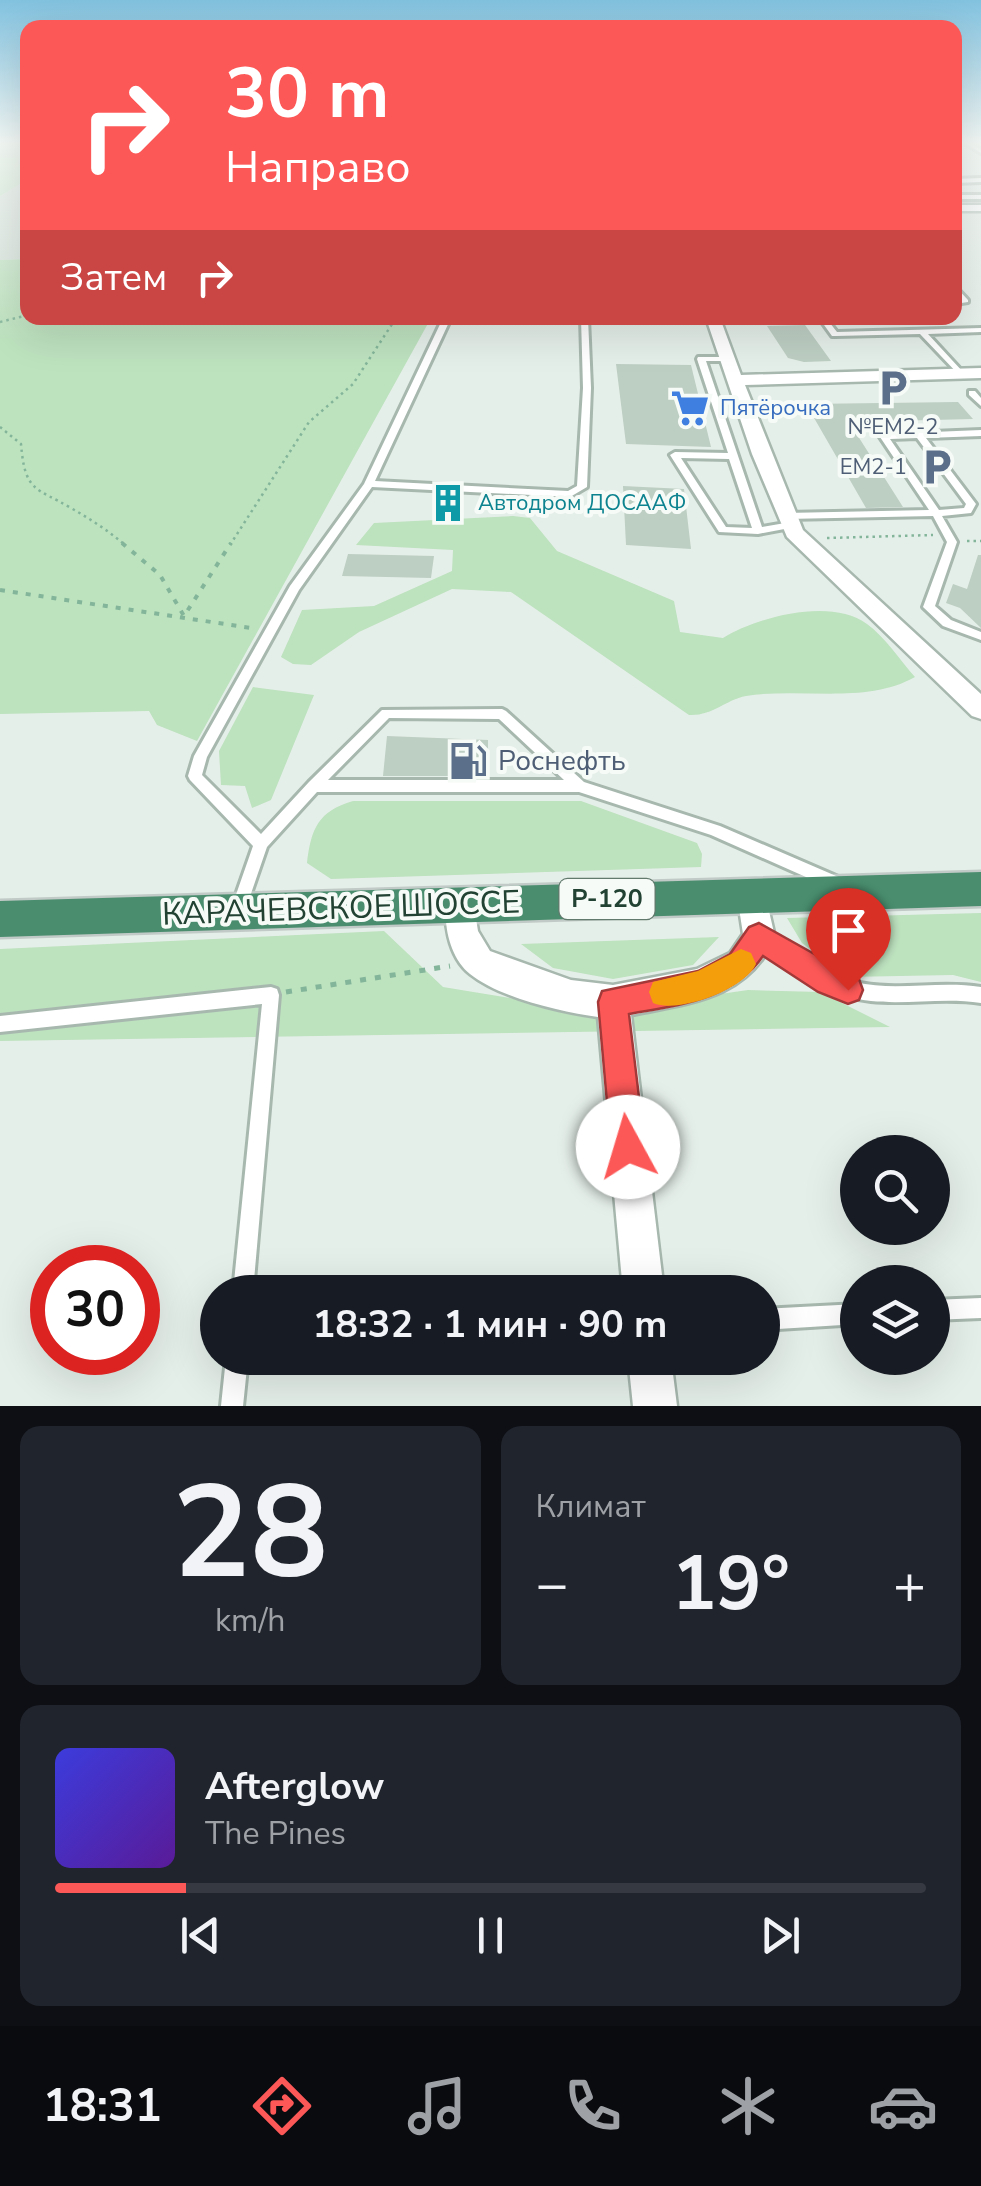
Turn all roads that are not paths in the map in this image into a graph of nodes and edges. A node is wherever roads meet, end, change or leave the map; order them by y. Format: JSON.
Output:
{"nodes":[{"id":1,"x":444,"y":325,"type":"edge"},
{"id":2,"x":585,"y":325,"type":"edge"},
{"id":3,"x":715,"y":325,"type":"edge"},
{"id":4,"x":829,"y":325,"type":"edge"},
{"id":5,"x":981,"y":330,"type":"edge"},
{"id":6,"x":922,"y":332,"type":"junction"},
{"id":7,"x":727,"y":359,"type":"junction"},
{"id":8,"x":981,"y":373,"type":"edge"},
{"id":9,"x":960,"y":374,"type":"junction"},
{"id":10,"x":734,"y":380,"type":"junction"},
{"id":11,"x":972,"y":392,"type":"dead end"},
{"id":12,"x":981,"y":403,"type":"edge"},
{"id":13,"x":981,"y":433,"type":"edge"},
{"id":14,"x":920,"y":435,"type":"junction"},
{"id":15,"x":761,"y":452,"type":"junction"},
{"id":16,"x":732,"y":454,"type":"junction"},
{"id":17,"x":369,"y":484,"type":"junction"},
{"id":18,"x":936,"y":513,"type":"junction"},
{"id":19,"x":788,"y":521,"type":"junction"},
{"id":20,"x":758,"y":531,"type":"junction"},
{"id":21,"x":981,"y":636,"type":"edge"},
{"id":22,"x":976,"y":699,"type":"edge"},
{"id":23,"x":314,"y":786,"type":"junction"},
{"id":24,"x":579,"y":786,"type":"junction"},
{"id":25,"x":261,"y":844,"type":"junction"},
{"id":26,"x":981,"y":888,"type":"edge"},
{"id":27,"x":859,"y":892,"type":"junction"},
{"id":28,"x":752,"y":894,"type":"junction"},
{"id":29,"x":461,"y":904,"type":"junction"},
{"id":30,"x":238,"y":911,"type":"junction"},
{"id":31,"x":0,"y":918,"type":"edge"},
{"id":32,"x":759,"y":937,"type":"junction"},
{"id":33,"x":981,"y":994,"type":"edge"},
{"id":34,"x":613,"y":1002,"type":"junction"},
{"id":35,"x":0,"y":1024,"type":"edge"},
{"id":36,"x":245,"y":1275,"type":"edge"},
{"id":37,"x":641,"y":1275,"type":"edge"},
{"id":38,"x":981,"y":1308,"type":"edge"},
{"id":39,"x":950,"y":1309,"type":"edge"},
{"id":40,"x":840,"y":1315,"type":"edge"},
{"id":41,"x":780,"y":1319,"type":"edge"},
{"id":42,"x":235,"y":1375,"type":"edge"},
{"id":43,"x":651,"y":1375,"type":"edge"},
{"id":44,"x":232,"y":1406,"type":"edge"},
{"id":45,"x":654,"y":1406,"type":"edge"}],
"edges":[{"from":1,"to":17,"type":"lane"},
{"from":2,"to":17,"type":"lane"},
{"from":3,"to":7,"type":"street"},
{"from":4,"to":6,"type":"lane"},
{"from":5,"to":6,"type":"lane"},
{"from":6,"to":9,"type":"lane"},
{"from":7,"to":10,"type":"street"},
{"from":7,"to":16,"type":"lane"},
{"from":8,"to":9,"type":"street"},
{"from":9,"to":10,"type":"street"},
{"from":10,"to":15,"type":"street"},
{"from":11,"to":12,"type":"lane"},
{"from":13,"to":14,"type":"lane"},
{"from":14,"to":18,"type":"lane"},
{"from":14,"to":18,"type":"lane"},
{"from":15,"to":16,"type":"lane"},
{"from":15,"to":19,"type":"street"},
{"from":16,"to":20,"type":"lane"},
{"from":16,"to":20,"type":"lane"},
{"from":17,"to":25,"type":"lane"},
{"from":18,"to":19,"type":"lane"},
{"from":18,"to":21,"type":"lane"},
{"from":19,"to":20,"type":"lane"},
{"from":19,"to":22,"type":"street"},
{"from":23,"to":24,"type":"lane"},
{"from":23,"to":24,"type":"lane"},
{"from":23,"to":25,"type":"lane"},
{"from":24,"to":27,"type":"lane"},
{"from":25,"to":30,"type":"lane"},
{"from":26,"to":27,"type":"highway","name":"КАРАЧЕВСКОЕ ШОССЕ","number":"Р-120"},
{"from":27,"to":28,"type":"highway","name":"КАРАЧЕВСКОЕ ШОССЕ","number":"Р-120"},
{"from":28,"to":29,"type":"highway","name":"КАРАЧЕВСКОЕ ШОССЕ","number":"Р-120"},
{"from":28,"to":32,"type":"street"},
{"from":29,"to":30,"type":"highway","name":"КАРАЧЕВСКОЕ ШОССЕ","number":"Р-120"},
{"from":29,"to":34,"type":"street"},
{"from":30,"to":31,"type":"highway","name":"КАРАЧЕВСКОЕ ШОССЕ","number":"Р-120"},
{"from":32,"to":33,"type":"lane"},
{"from":32,"to":34,"type":"street"},
{"from":34,"to":37,"type":"street"},
{"from":35,"to":36,"type":"lane"},
{"from":38,"to":39,"type":"lane"},
{"from":40,"to":41,"type":"lane"},
{"from":42,"to":44,"type":"lane"},
{"from":43,"to":45,"type":"street"}]}
